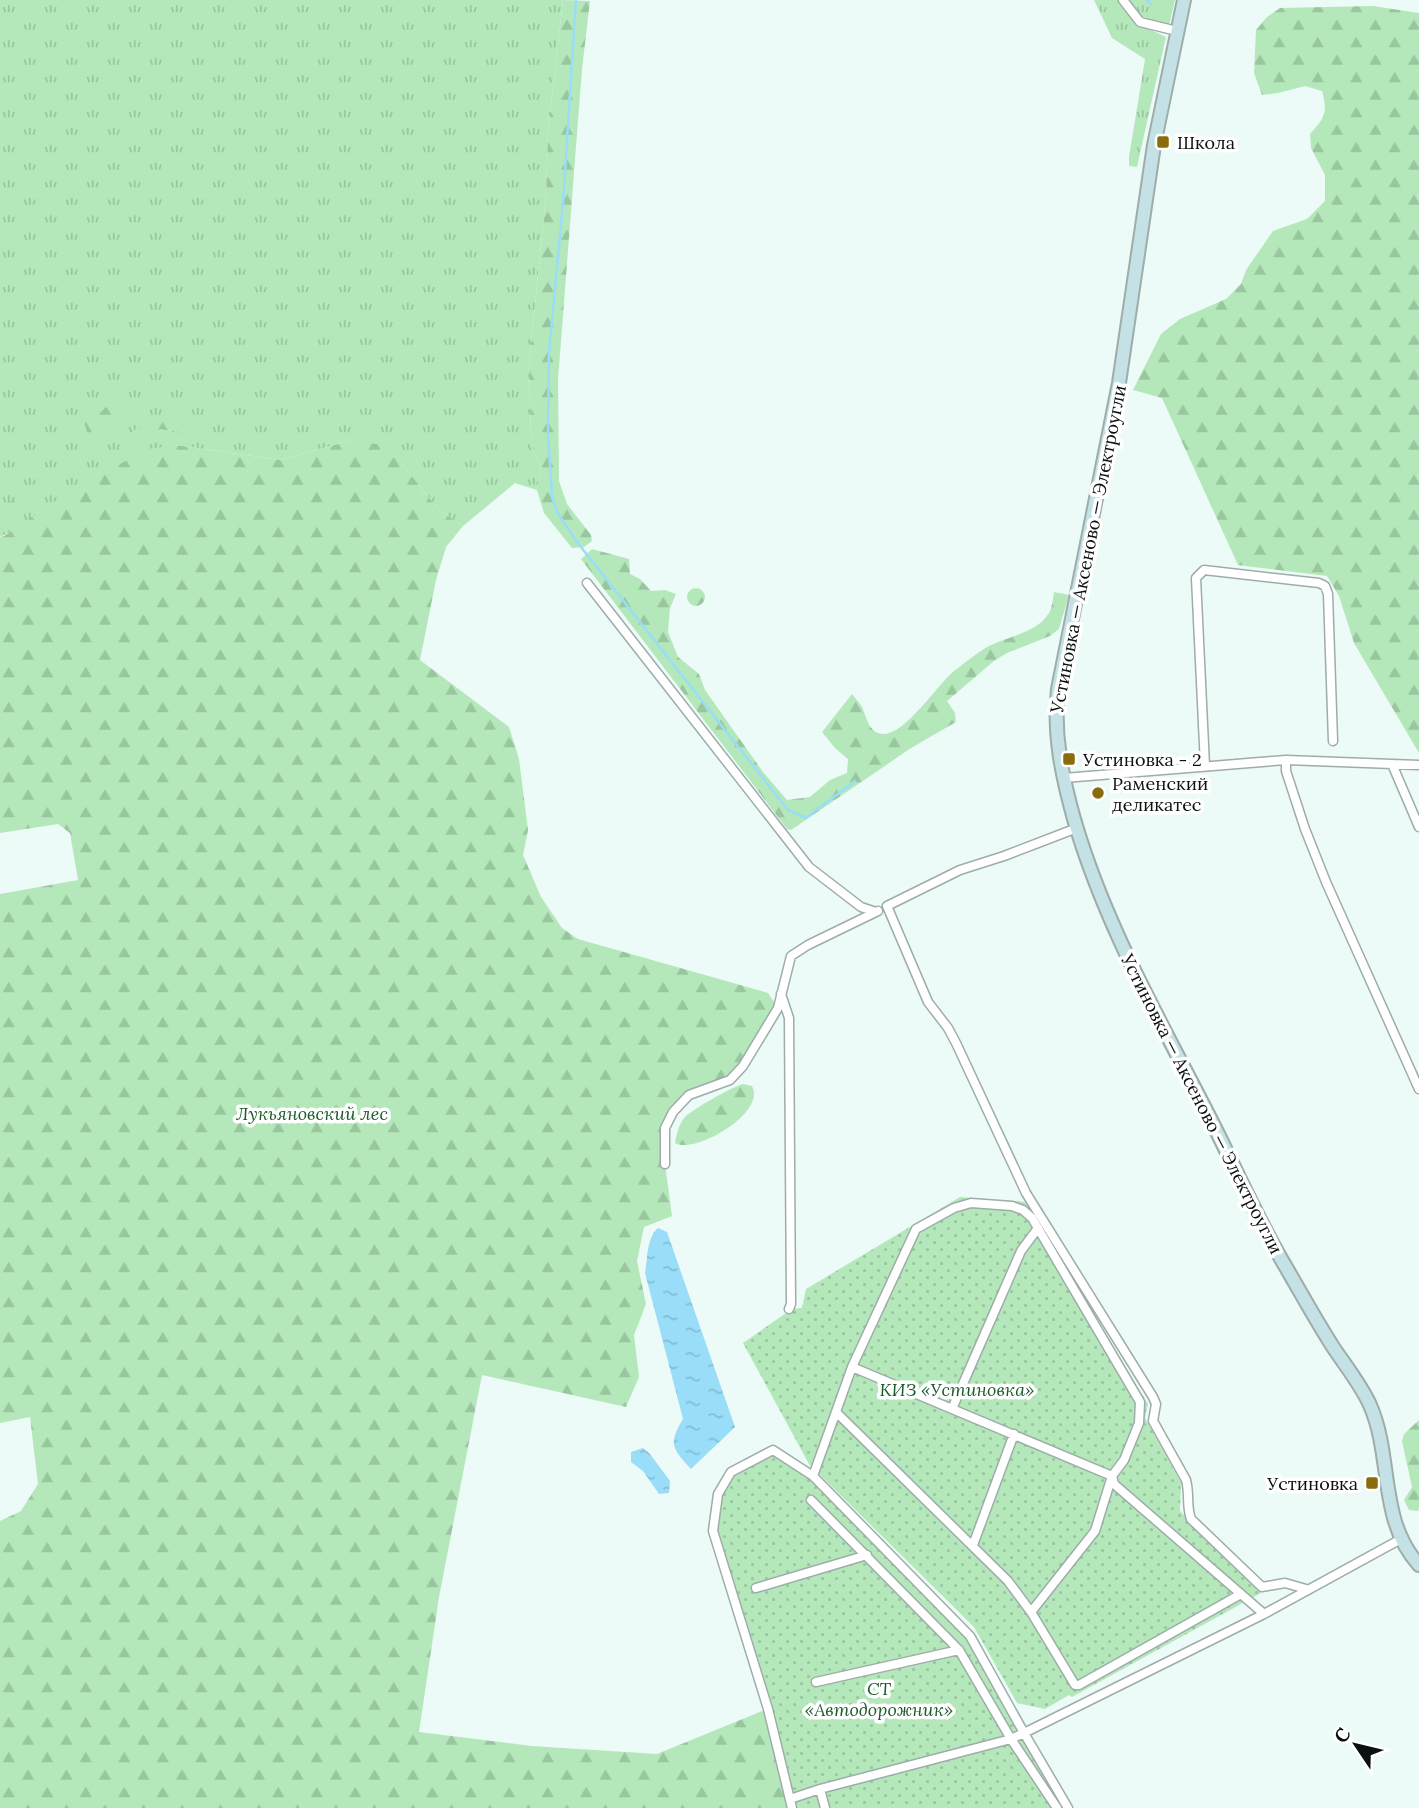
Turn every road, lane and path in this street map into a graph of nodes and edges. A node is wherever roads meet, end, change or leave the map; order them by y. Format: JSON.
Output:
{"nodes":[{"id":1,"x":1123,"y":0,"type":"edge"},
{"id":2,"x":1184,"y":0,"type":"edge"},
{"id":3,"x":1177,"y":32,"type":"junction"},
{"id":4,"x":587,"y":583,"type":"dead end"},
{"id":5,"x":1333,"y":741,"type":"dead end"},
{"id":6,"x":1286,"y":761,"type":"junction"},
{"id":7,"x":1392,"y":764,"type":"junction"},
{"id":8,"x":1419,"y":765,"type":"edge"},
{"id":9,"x":1205,"y":766,"type":"junction"},
{"id":10,"x":1064,"y":778,"type":"junction"},
{"id":11,"x":1419,"y":827,"type":"edge"},
{"id":12,"x":1077,"y":828,"type":"junction"},
{"id":13,"x":887,"y":906,"type":"junction"},
{"id":14,"x":876,"y":912,"type":"junction"},
{"id":15,"x":781,"y":994,"type":"junction"},
{"id":16,"x":1419,"y":1089,"type":"edge"},
{"id":17,"x":665,"y":1164,"type":"dead end"},
{"id":18,"x":1038,"y":1228,"type":"junction"},
{"id":19,"x":789,"y":1308,"type":"dead end"},
{"id":20,"x":852,"y":1367,"type":"junction"},
{"id":21,"x":952,"y":1409,"type":"junction"},
{"id":22,"x":836,"y":1412,"type":"junction"},
{"id":23,"x":1014,"y":1434,"type":"junction"},
{"id":24,"x":813,"y":1476,"type":"junction"},
{"id":25,"x":1112,"y":1476,"type":"junction"},
{"id":26,"x":811,"y":1500,"type":"dead end"},
{"id":27,"x":1401,"y":1539,"type":"junction"},
{"id":28,"x":973,"y":1545,"type":"junction"},
{"id":29,"x":867,"y":1555,"type":"junction"},
{"id":30,"x":1419,"y":1564,"type":"edge"},
{"id":31,"x":756,"y":1588,"type":"dead end"},
{"id":32,"x":1306,"y":1589,"type":"junction"},
{"id":33,"x":1241,"y":1594,"type":"junction"},
{"id":34,"x":1031,"y":1612,"type":"junction"},
{"id":35,"x":1264,"y":1614,"type":"junction"},
{"id":36,"x":959,"y":1650,"type":"junction"},
{"id":37,"x":816,"y":1682,"type":"dead end"},
{"id":38,"x":1024,"y":1732,"type":"junction"},
{"id":39,"x":1011,"y":1739,"type":"junction"},
{"id":40,"x":820,"y":1789,"type":"junction"},
{"id":41,"x":791,"y":1803,"type":"edge"},
{"id":42,"x":825,"y":1808,"type":"edge"},
{"id":43,"x":1057,"y":1808,"type":"edge"},
{"id":44,"x":1068,"y":1808,"type":"edge"}],
"edges":[{"from":1,"to":3,"type":"street"},
{"from":2,"to":3,"type":"main road","name":"Устиновка — Аксеново — Электроугли"},
{"from":3,"to":10,"type":"main road","name":"Устиновка — Аксеново — Электроугли"},
{"from":4,"to":14,"type":"street"},
{"from":5,"to":9,"type":"street"},
{"from":6,"to":7,"type":"street"},
{"from":6,"to":9,"type":"street"},
{"from":6,"to":16,"type":"street"},
{"from":7,"to":8,"type":"street"},
{"from":7,"to":11,"type":"street"},
{"from":9,"to":10,"type":"street"},
{"from":10,"to":12,"type":"main road","name":"Устиновка — Аксеново — Электроугли"},
{"from":12,"to":13,"type":"street"},
{"from":12,"to":27,"type":"main road","name":"Устиновка — Аксеново — Электроугли"},
{"from":13,"to":14,"type":"street"},
{"from":13,"to":32,"type":"street"},
{"from":14,"to":15,"type":"street"},
{"from":15,"to":17,"type":"street"},
{"from":15,"to":19,"type":"street"},
{"from":18,"to":20,"type":"street"},
{"from":18,"to":21,"type":"street"},
{"from":18,"to":25,"type":"street"},
{"from":20,"to":21,"type":"street"},
{"from":20,"to":22,"type":"street"},
{"from":21,"to":23,"type":"street"},
{"from":22,"to":24,"type":"street"},
{"from":22,"to":28,"type":"street"},
{"from":23,"to":25,"type":"street"},
{"from":23,"to":28,"type":"street"},
{"from":24,"to":38,"type":"street"},
{"from":24,"to":41,"type":"street"},
{"from":25,"to":33,"type":"street"},
{"from":25,"to":34,"type":"street"},
{"from":26,"to":29,"type":"street"},
{"from":27,"to":30,"type":"main road","name":"Устиновка — Аксеново — Электроугли"},
{"from":27,"to":32,"type":"street"},
{"from":28,"to":34,"type":"street"},
{"from":29,"to":31,"type":"street"},
{"from":29,"to":36,"type":"street"},
{"from":32,"to":35,"type":"street"},
{"from":33,"to":34,"type":"street"},
{"from":33,"to":35,"type":"street"},
{"from":35,"to":38,"type":"street"},
{"from":36,"to":37,"type":"street"},
{"from":36,"to":39,"type":"street"},
{"from":38,"to":39,"type":"street"},
{"from":38,"to":44,"type":"street"},
{"from":39,"to":40,"type":"street"},
{"from":39,"to":43,"type":"street"},
{"from":40,"to":41,"type":"street"},
{"from":40,"to":42,"type":"street"}]}
